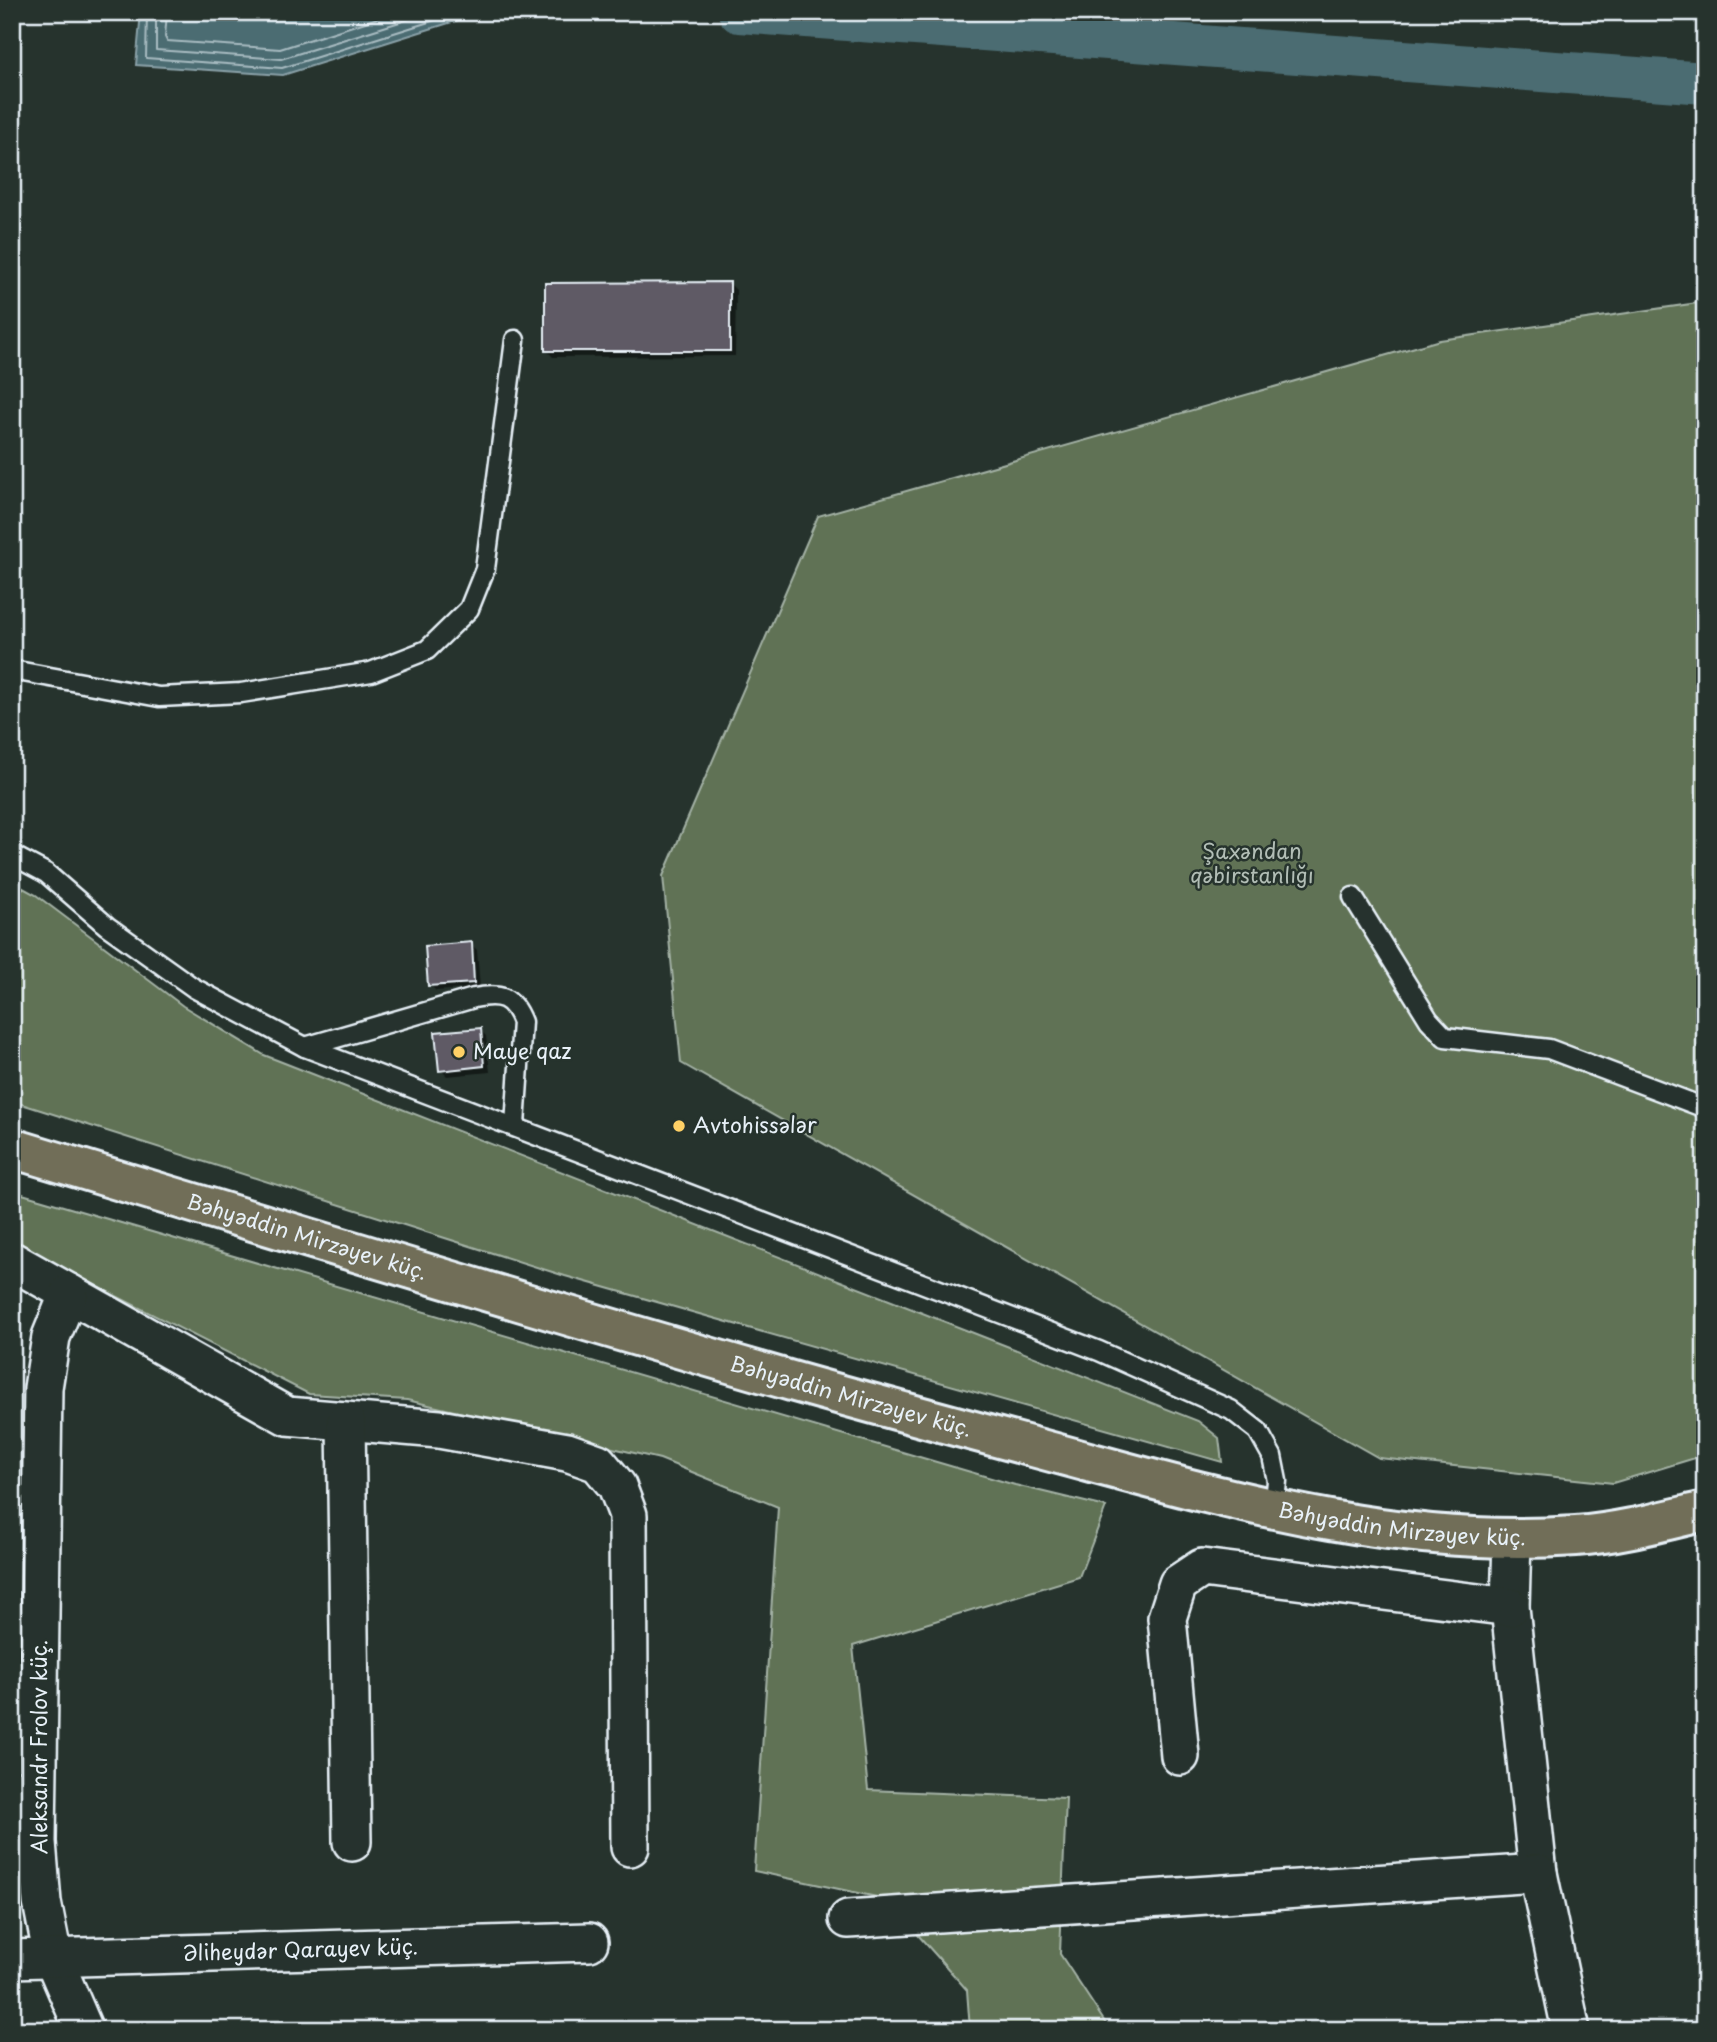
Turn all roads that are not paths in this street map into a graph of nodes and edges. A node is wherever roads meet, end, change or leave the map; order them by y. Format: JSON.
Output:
{"nodes":[{"id":1,"x":515,"y":340,"type":"dead end"},
{"id":2,"x":12,"y":670,"type":"edge"},
{"id":3,"x":12,"y":855,"type":"edge"},
{"id":4,"x":1353,"y":897,"type":"dead end"},
{"id":5,"x":305,"y":1047,"type":"junction"},
{"id":6,"x":1705,"y":1108,"type":"edge"},
{"id":7,"x":515,"y":1125,"type":"junction"},
{"id":8,"x":12,"y":1148,"type":"edge"},
{"id":9,"x":12,"y":1261,"type":"edge"},
{"id":10,"x":69,"y":1293,"type":"junction"},
{"id":11,"x":346,"y":1422,"type":"junction"},
{"id":12,"x":1273,"y":1511,"type":"junction"},
{"id":13,"x":1705,"y":1511,"type":"edge"},
{"id":14,"x":1512,"y":1539,"type":"junction"},
{"id":15,"x":1510,"y":1607,"type":"junction"},
{"id":16,"x":1180,"y":1756,"type":"dead end"},
{"id":17,"x":352,"y":1842,"type":"dead end"},
{"id":18,"x":630,"y":1847,"type":"dead end"},
{"id":19,"x":1538,"y":1873,"type":"junction"},
{"id":20,"x":848,"y":1919,"type":"dead end"},
{"id":21,"x":589,"y":1942,"type":"dead end"},
{"id":22,"x":53,"y":1958,"type":"junction"},
{"id":23,"x":12,"y":1959,"type":"edge"},
{"id":24,"x":84,"y":2030,"type":"edge"},
{"id":25,"x":1571,"y":2030,"type":"edge"}],
"edges":[{"from":1,"to":2,"type":"lane"},
{"from":3,"to":5,"type":"lane"},
{"from":4,"to":6,"type":"lane"},
{"from":5,"to":7,"type":"lane"},
{"from":5,"to":7,"type":"lane"},
{"from":7,"to":12,"type":"lane"},
{"from":8,"to":12,"type":"highway","name":"Bəhyəddin Mirzəyev küç."},
{"from":9,"to":10,"type":"street"},
{"from":10,"to":11,"type":"street"},
{"from":10,"to":22,"type":"street","name":"Aleksandr Frolov küç."},
{"from":11,"to":17,"type":"street"},
{"from":11,"to":18,"type":"street"},
{"from":12,"to":14,"type":"highway","name":"Bəhyəddin Mirzəyev küç."},
{"from":13,"to":14,"type":"highway","name":"Bəhyəddin Mirzəyev küç."},
{"from":14,"to":15,"type":"street"},
{"from":15,"to":16,"type":"street"},
{"from":15,"to":19,"type":"street"},
{"from":19,"to":20,"type":"street"},
{"from":19,"to":25,"type":"street"},
{"from":21,"to":22,"type":"street","name":"Əliheydər Qarayev küç."},
{"from":22,"to":23,"type":"street","name":"Əliheydər Qarayev küç."},
{"from":22,"to":24,"type":"street","name":"Aleksandr Frolov küç."}]}
